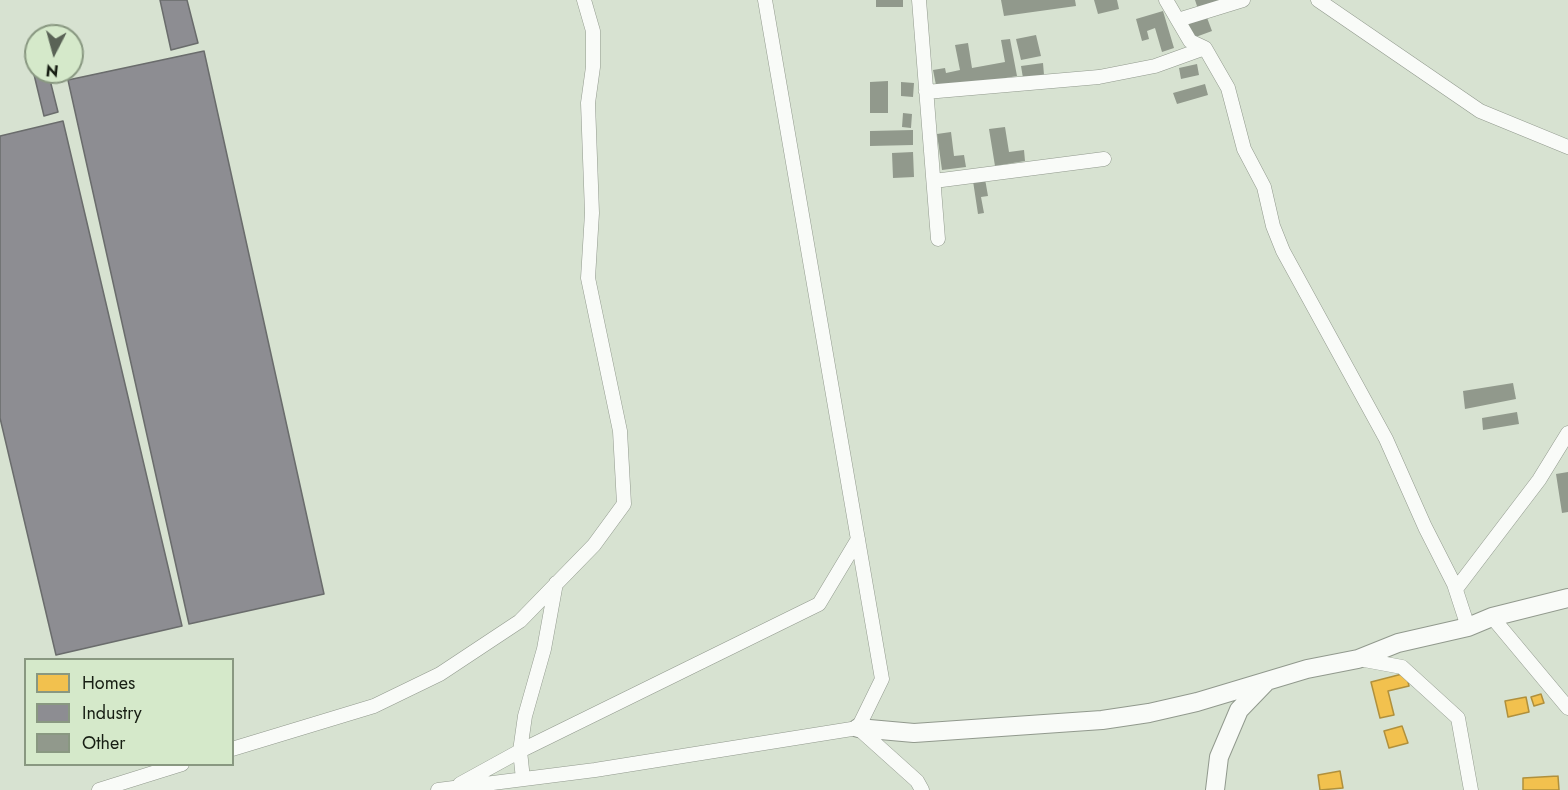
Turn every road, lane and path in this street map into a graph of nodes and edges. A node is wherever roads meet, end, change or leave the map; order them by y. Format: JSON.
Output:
{"nodes":[{"id":1,"x":584,"y":0,"type":"edge"},
{"id":2,"x":765,"y":0,"type":"edge"},
{"id":3,"x":919,"y":0,"type":"edge"},
{"id":4,"x":1166,"y":0,"type":"edge"},
{"id":5,"x":1243,"y":0,"type":"edge"},
{"id":6,"x":1318,"y":0,"type":"edge"},
{"id":7,"x":1178,"y":20,"type":"junction"},
{"id":8,"x":1204,"y":48,"type":"junction"},
{"id":9,"x":926,"y":92,"type":"junction"},
{"id":10,"x":1568,"y":147,"type":"edge"},
{"id":11,"x":1104,"y":159,"type":"dead end"},
{"id":12,"x":933,"y":181,"type":"junction"},
{"id":13,"x":938,"y":239,"type":"dead end"},
{"id":14,"x":1568,"y":433,"type":"edge"},
{"id":15,"x":858,"y":538,"type":"junction"},
{"id":16,"x":556,"y":584,"type":"junction"},
{"id":17,"x":1456,"y":589,"type":"junction"},
{"id":18,"x":1568,"y":598,"type":"edge"},
{"id":19,"x":1492,"y":617,"type":"junction"},
{"id":20,"x":1468,"y":627,"type":"junction"},
{"id":21,"x":1358,"y":659,"type":"junction"},
{"id":22,"x":1266,"y":681,"type":"junction"},
{"id":23,"x":1568,"y":708,"type":"edge"},
{"id":24,"x":858,"y":728,"type":"junction"},
{"id":25,"x":234,"y":748,"type":"edge"},
{"id":26,"x":520,"y":751,"type":"junction"},
{"id":27,"x":179,"y":766,"type":"edge"},
{"id":28,"x":523,"y":779,"type":"junction"},
{"id":29,"x":454,"y":789,"type":"edge"},
{"id":30,"x":99,"y":790,"type":"edge"},
{"id":31,"x":438,"y":790,"type":"edge"},
{"id":32,"x":922,"y":790,"type":"edge"},
{"id":33,"x":1215,"y":790,"type":"edge"},
{"id":34,"x":1471,"y":790,"type":"edge"}],
"edges":[{"from":1,"to":16,"type":"street"},
{"from":2,"to":15,"type":"street"},
{"from":3,"to":9,"type":"street"},
{"from":4,"to":7,"type":"street"},
{"from":5,"to":7,"type":"street"},
{"from":6,"to":10,"type":"street"},
{"from":7,"to":8,"type":"street"},
{"from":8,"to":9,"type":"street"},
{"from":8,"to":17,"type":"street"},
{"from":9,"to":12,"type":"street"},
{"from":11,"to":12,"type":"street"},
{"from":12,"to":13,"type":"street"},
{"from":14,"to":17,"type":"street"},
{"from":15,"to":24,"type":"street"},
{"from":15,"to":26,"type":"street"},
{"from":16,"to":25,"type":"street"},
{"from":16,"to":26,"type":"street"},
{"from":17,"to":20,"type":"street"},
{"from":18,"to":19,"type":"street"},
{"from":19,"to":20,"type":"street"},
{"from":19,"to":23,"type":"street"},
{"from":20,"to":21,"type":"street"},
{"from":21,"to":22,"type":"street"},
{"from":21,"to":34,"type":"street"},
{"from":22,"to":24,"type":"street"},
{"from":22,"to":33,"type":"street"},
{"from":24,"to":28,"type":"street"},
{"from":24,"to":32,"type":"street"},
{"from":26,"to":28,"type":"street"},
{"from":26,"to":29,"type":"street"},
{"from":27,"to":30,"type":"street"},
{"from":28,"to":29,"type":"street"},
{"from":29,"to":31,"type":"street"}]}
